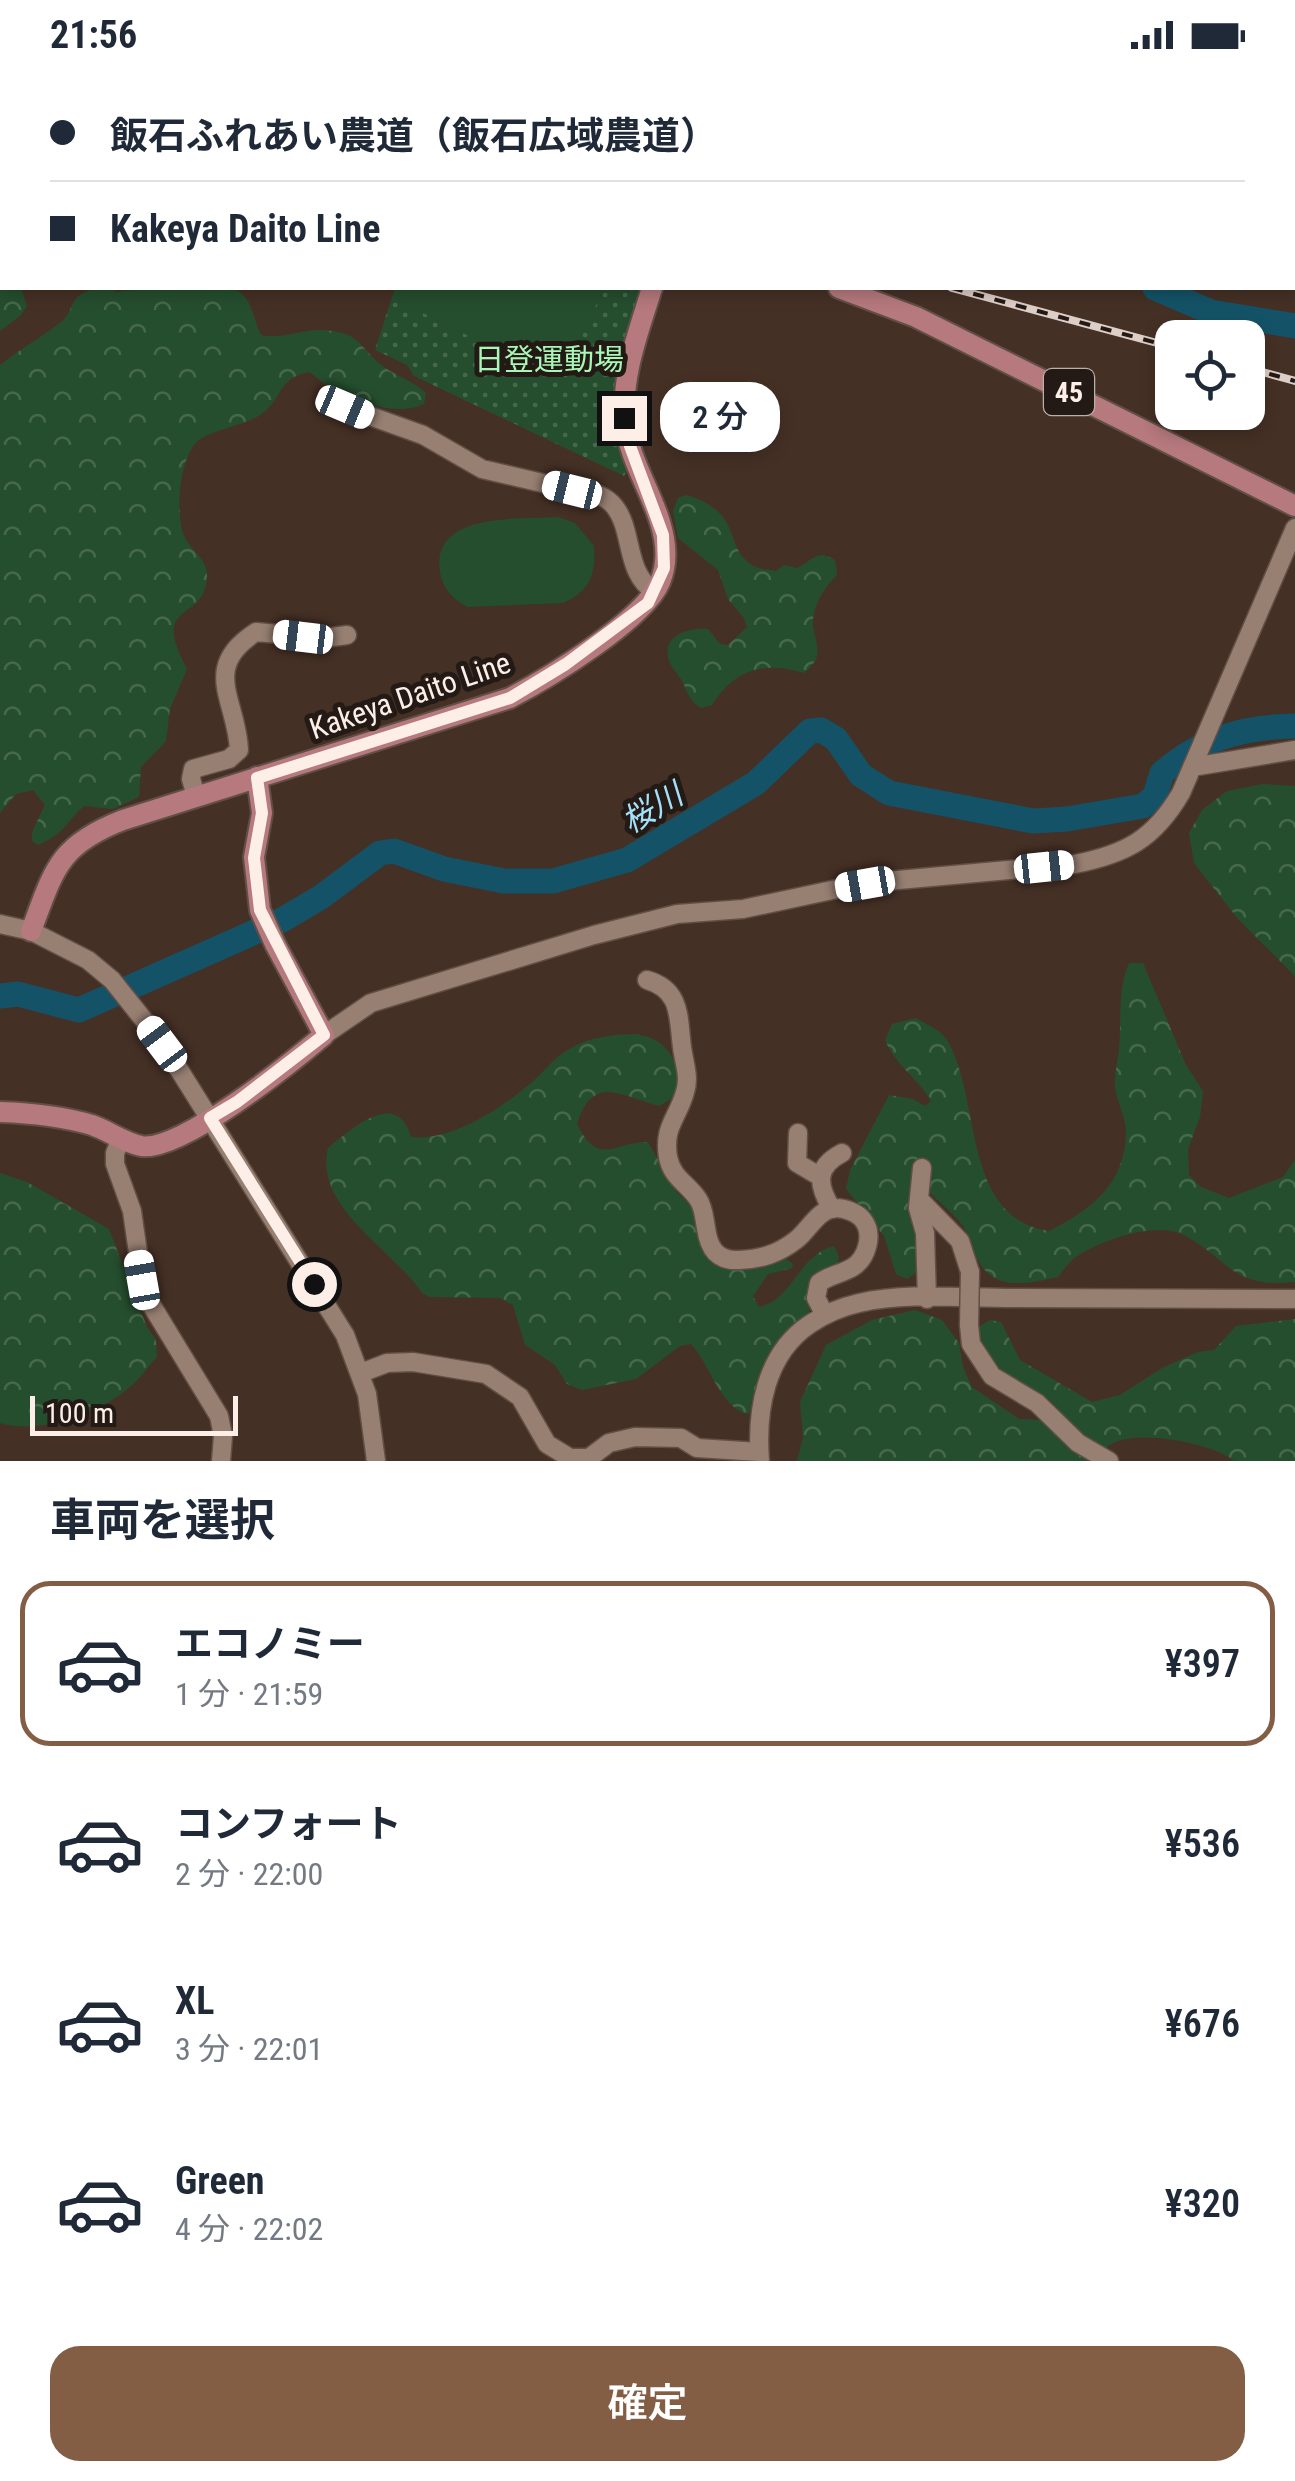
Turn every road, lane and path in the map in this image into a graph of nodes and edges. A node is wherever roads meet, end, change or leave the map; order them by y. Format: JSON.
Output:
{"nodes":[{"id":1,"x":651,"y":290,"type":"edge"},
{"id":2,"x":843,"y":290,"type":"edge"},
{"id":3,"x":345,"y":407,"type":"dead end"},
{"id":4,"x":1295,"y":506,"type":"edge"},
{"id":5,"x":1295,"y":528,"type":"edge"},
{"id":6,"x":656,"y":592,"type":"junction"},
{"id":7,"x":348,"y":634,"type":"dead end"},
{"id":8,"x":1295,"y":750,"type":"edge"},
{"id":9,"x":1193,"y":764,"type":"junction"},
{"id":10,"x":257,"y":778,"type":"junction"},
{"id":11,"x":196,"y":796,"type":"junction"},
{"id":12,"x":0,"y":924,"type":"edge"},
{"id":13,"x":30,"y":931,"type":"junction"},
{"id":14,"x":648,"y":980,"type":"dead end"},
{"id":15,"x":324,"y":1035,"type":"junction"},
{"id":16,"x":0,"y":1112,"type":"edge"},
{"id":17,"x":210,"y":1118,"type":"junction"},
{"id":18,"x":798,"y":1133,"type":"dead end"},
{"id":19,"x":120,"y":1139,"type":"junction"},
{"id":20,"x":842,"y":1153,"type":"dead end"},
{"id":21,"x":922,"y":1168,"type":"dead end"},
{"id":22,"x":819,"y":1176,"type":"junction"},
{"id":23,"x":919,"y":1199,"type":"junction"},
{"id":24,"x":832,"y":1209,"type":"junction"},
{"id":25,"x":927,"y":1299,"type":"junction"},
{"id":26,"x":1295,"y":1299,"type":"edge"},
{"id":27,"x":825,"y":1315,"type":"junction"},
{"id":28,"x":362,"y":1373,"type":"junction"},
{"id":29,"x":759,"y":1456,"type":"edge"},
{"id":30,"x":221,"y":1461,"type":"edge"},
{"id":31,"x":376,"y":1461,"type":"edge"},
{"id":32,"x":1109,"y":1461,"type":"edge"}],
"edges":[{"from":1,"to":6,"type":"main road"},
{"from":2,"to":4,"type":"main road","number":"45"},
{"from":3,"to":6,"type":"street"},
{"from":5,"to":9,"type":"street"},
{"from":6,"to":10,"type":"main road","name":"Kakeya Daito Line"},
{"from":7,"to":11,"type":"street"},
{"from":8,"to":9,"type":"street"},
{"from":9,"to":15,"type":"street"},
{"from":10,"to":11,"type":"main road","name":"Kakeya Daito Line"},
{"from":10,"to":15,"type":"main road"},
{"from":11,"to":13,"type":"main road","name":"Kakeya Daito Line"},
{"from":12,"to":13,"type":"street"},
{"from":13,"to":17,"type":"street"},
{"from":14,"to":24,"type":"street"},
{"from":15,"to":17,"type":"main road"},
{"from":16,"to":19,"type":"main road"},
{"from":17,"to":19,"type":"main road"},
{"from":17,"to":28,"type":"street"},
{"from":18,"to":22,"type":"street"},
{"from":19,"to":30,"type":"street"},
{"from":20,"to":22,"type":"street"},
{"from":21,"to":23,"type":"street"},
{"from":22,"to":24,"type":"street"},
{"from":23,"to":25,"type":"street"},
{"from":23,"to":32,"type":"street","bridge":true},
{"from":24,"to":27,"type":"street"},
{"from":25,"to":26,"type":"street"},
{"from":25,"to":27,"type":"street"},
{"from":27,"to":29,"type":"street"},
{"from":28,"to":29,"type":"street"},
{"from":28,"to":31,"type":"street"}]}
